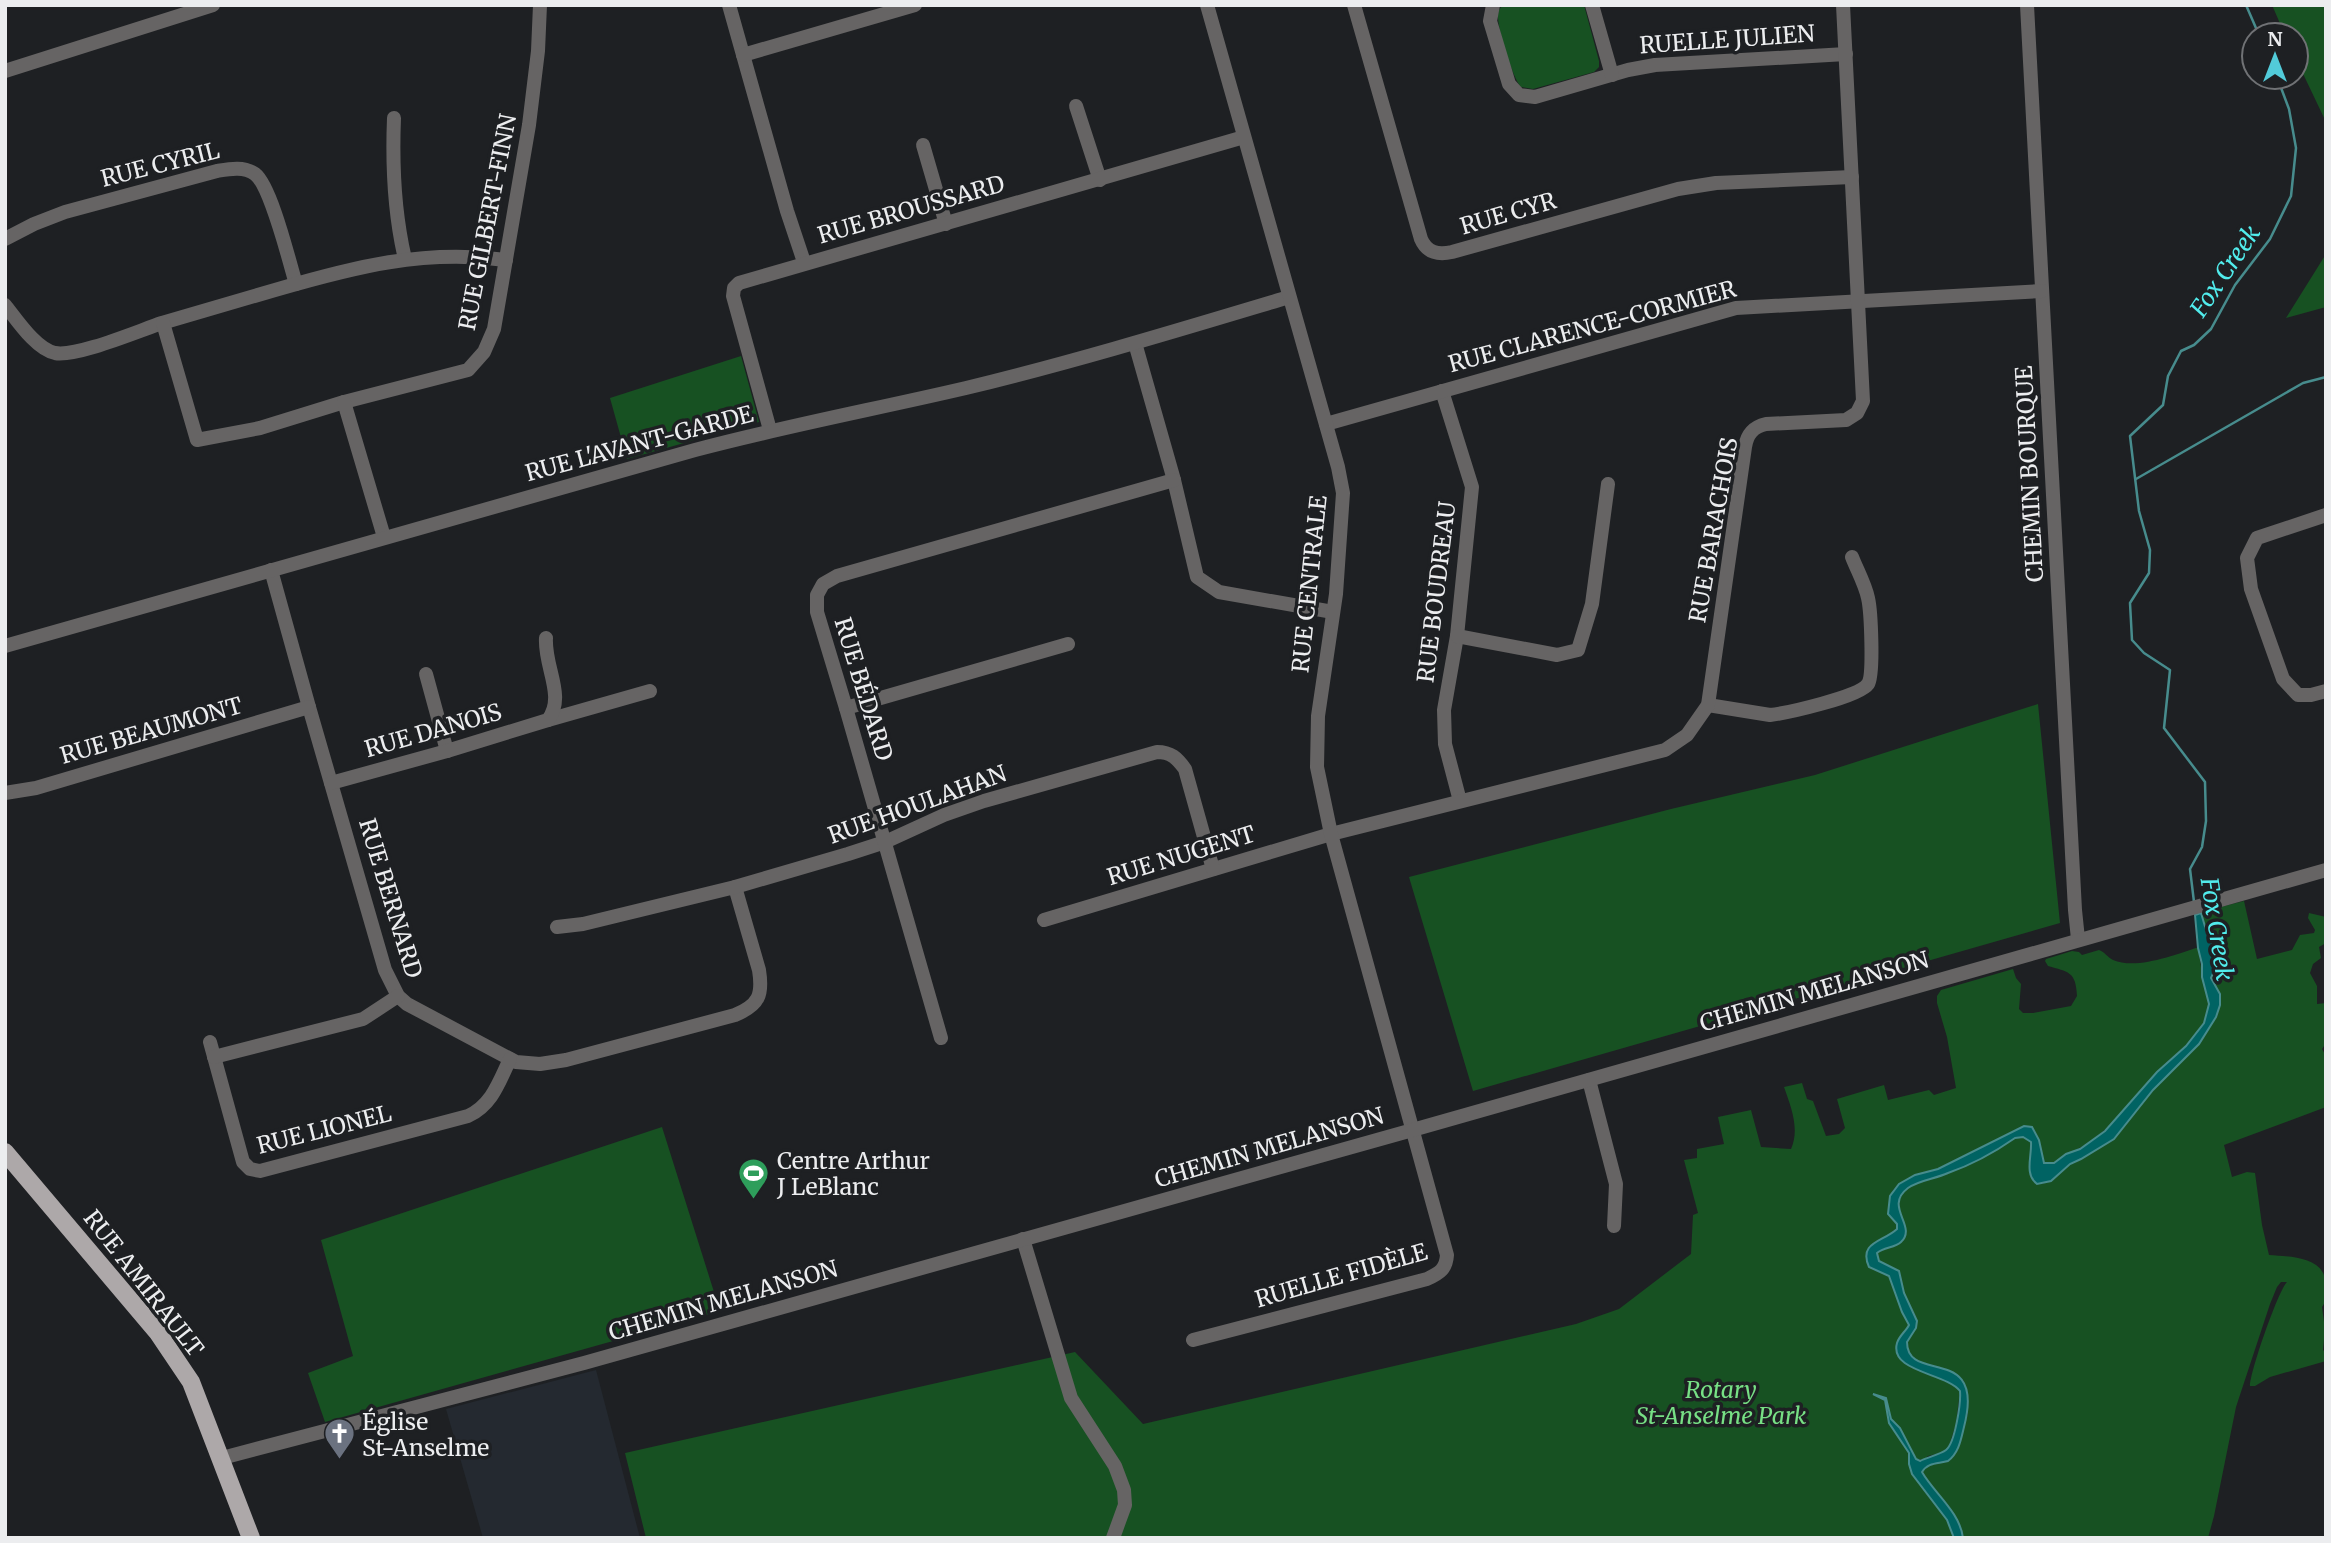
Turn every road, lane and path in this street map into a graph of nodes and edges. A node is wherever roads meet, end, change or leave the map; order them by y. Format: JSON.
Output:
{"nodes":[{"id":1,"x":540,"y":5,"type":"edge"},
{"id":2,"x":729,"y":5,"type":"edge"},
{"id":3,"x":915,"y":5,"type":"edge"},
{"id":4,"x":1207,"y":5,"type":"edge"},
{"id":5,"x":1354,"y":5,"type":"edge"},
{"id":6,"x":1493,"y":5,"type":"edge"},
{"id":7,"x":1592,"y":5,"type":"edge"},
{"id":8,"x":1843,"y":5,"type":"edge"},
{"id":9,"x":2027,"y":5,"type":"edge"},
{"id":10,"x":203,"y":6,"type":"edge"},
{"id":11,"x":1846,"y":54,"type":"junction"},
{"id":12,"x":743,"y":55,"type":"junction"},
{"id":13,"x":5,"y":71,"type":"edge"},
{"id":14,"x":1612,"y":75,"type":"junction"},
{"id":15,"x":1076,"y":106,"type":"dead end"},
{"id":16,"x":394,"y":118,"type":"dead end"},
{"id":17,"x":1244,"y":137,"type":"junction"},
{"id":18,"x":923,"y":145,"type":"dead end"},
{"id":19,"x":1852,"y":177,"type":"junction"},
{"id":20,"x":1100,"y":180,"type":"junction"},
{"id":21,"x":946,"y":224,"type":"junction"},
{"id":22,"x":5,"y":239,"type":"edge"},
{"id":23,"x":405,"y":259,"type":"junction"},
{"id":24,"x":506,"y":260,"type":"junction"},
{"id":25,"x":804,"y":262,"type":"junction"},
{"id":26,"x":296,"y":284,"type":"junction"},
{"id":27,"x":2042,"y":291,"type":"junction"},
{"id":28,"x":1289,"y":298,"type":"junction"},
{"id":29,"x":1859,"y":300,"type":"junction"},
{"id":30,"x":5,"y":305,"type":"edge"},
{"id":31,"x":163,"y":323,"type":"junction"},
{"id":32,"x":1135,"y":342,"type":"junction"},
{"id":33,"x":1442,"y":391,"type":"junction"},
{"id":34,"x":344,"y":402,"type":"junction"},
{"id":35,"x":1326,"y":424,"type":"junction"},
{"id":36,"x":770,"y":430,"type":"junction"},
{"id":37,"x":1174,"y":480,"type":"junction"},
{"id":38,"x":1608,"y":484,"type":"dead end"},
{"id":39,"x":2326,"y":515,"type":"edge"},
{"id":40,"x":384,"y":537,"type":"junction"},
{"id":41,"x":1852,"y":557,"type":"dead end"},
{"id":42,"x":271,"y":570,"type":"junction"},
{"id":43,"x":1333,"y":612,"type":"junction"},
{"id":44,"x":1457,"y":636,"type":"junction"},
{"id":45,"x":545,"y":638,"type":"dead end"},
{"id":46,"x":1068,"y":644,"type":"dead end"},
{"id":47,"x":5,"y":646,"type":"edge"},
{"id":48,"x":426,"y":674,"type":"dead end"},
{"id":49,"x":650,"y":691,"type":"dead end"},
{"id":50,"x":2326,"y":691,"type":"edge"},
{"id":51,"x":1708,"y":705,"type":"junction"},
{"id":52,"x":309,"y":708,"type":"junction"},
{"id":53,"x":846,"y":708,"type":"junction"},
{"id":54,"x":548,"y":720,"type":"junction"},
{"id":55,"x":447,"y":751,"type":"junction"},
{"id":56,"x":331,"y":783,"type":"junction"},
{"id":57,"x":5,"y":793,"type":"edge"},
{"id":58,"x":1460,"y":801,"type":"junction"},
{"id":59,"x":1331,"y":834,"type":"junction"},
{"id":60,"x":885,"y":842,"type":"junction"},
{"id":61,"x":1213,"y":869,"type":"junction"},
{"id":62,"x":2326,"y":870,"type":"edge"},
{"id":63,"x":734,"y":887,"type":"junction"},
{"id":64,"x":1044,"y":920,"type":"dead end"},
{"id":65,"x":557,"y":927,"type":"dead end"},
{"id":66,"x":2078,"y":939,"type":"junction"},
{"id":67,"x":398,"y":996,"type":"junction"},
{"id":68,"x":941,"y":1038,"type":"dead end"},
{"id":69,"x":510,"y":1059,"type":"junction"},
{"id":70,"x":1589,"y":1080,"type":"junction"},
{"id":71,"x":1414,"y":1130,"type":"junction"},
{"id":72,"x":5,"y":1152,"type":"edge"},
{"id":73,"x":1614,"y":1226,"type":"dead end"},
{"id":74,"x":1023,"y":1239,"type":"junction"},
{"id":75,"x":1193,"y":1340,"type":"dead end"},
{"id":76,"x":222,"y":1458,"type":"junction"},
{"id":77,"x":251,"y":1538,"type":"edge"},
{"id":78,"x":1113,"y":1538,"type":"edge"}],
"edges":[{"from":1,"to":24,"type":"street","name":"RUE GILBERT-FINN"},
{"from":2,"to":12,"type":"street"},
{"from":3,"to":12,"type":"street"},
{"from":4,"to":17,"type":"street","name":"RUE CENTRALE"},
{"from":5,"to":19,"type":"street","name":"RUE CYR"},
{"from":6,"to":14,"type":"street","name":"RUELLE JULIEN"},
{"from":7,"to":14,"type":"street","name":"RUELLE JULIEN"},
{"from":8,"to":11,"type":"street","name":"RUE BARACHOIS"},
{"from":9,"to":27,"type":"street","name":"CHEMIN BOURQUE"},
{"from":10,"to":13,"type":"street"},
{"from":11,"to":14,"type":"street","name":"RUELLE JULIEN"},
{"from":11,"to":19,"type":"street","name":"RUE BARACHOIS"},
{"from":12,"to":25,"type":"street"},
{"from":15,"to":20,"type":"street"},
{"from":16,"to":23,"type":"street"},
{"from":17,"to":20,"type":"street","name":"RUE BROUSSARD"},
{"from":17,"to":28,"type":"street","name":"RUE CENTRALE"},
{"from":18,"to":21,"type":"street"},
{"from":19,"to":29,"type":"street","name":"RUE BARACHOIS"},
{"from":20,"to":21,"type":"street","name":"RUE BROUSSARD"},
{"from":21,"to":25,"type":"street","name":"RUE BROUSSARD"},
{"from":22,"to":26,"type":"street","name":"RUE CYRIL"},
{"from":23,"to":24,"type":"street"},
{"from":23,"to":26,"type":"street"},
{"from":24,"to":34,"type":"street","name":"RUE GILBERT-FINN"},
{"from":25,"to":36,"type":"street","name":"RUE BROUSSARD"},
{"from":26,"to":31,"type":"street"},
{"from":27,"to":29,"type":"street","name":"RUE CLARENCE-CORMIER"},
{"from":27,"to":66,"type":"street","name":"CHEMIN BOURQUE"},
{"from":28,"to":32,"type":"street","name":"RUE L'AVANT-GARDE"},
{"from":28,"to":35,"type":"street","name":"RUE CENTRALE"},
{"from":29,"to":33,"type":"street","name":"RUE CLARENCE-CORMIER"},
{"from":29,"to":51,"type":"street","name":"RUE BARACHOIS"},
{"from":30,"to":31,"type":"street"},
{"from":31,"to":34,"type":"street","name":"RUE GILBERT-FINN"},
{"from":32,"to":36,"type":"street","name":"RUE L'AVANT-GARDE"},
{"from":32,"to":37,"type":"street"},
{"from":33,"to":35,"type":"street","name":"RUE CLARENCE-CORMIER"},
{"from":33,"to":44,"type":"street","name":"RUE BOUDREAU"},
{"from":34,"to":40,"type":"street"},
{"from":35,"to":43,"type":"street","name":"RUE CENTRALE"},
{"from":36,"to":40,"type":"street","name":"RUE L'AVANT-GARDE"},
{"from":37,"to":43,"type":"street"},
{"from":37,"to":53,"type":"street","name":"RUE BÉDARD"},
{"from":38,"to":44,"type":"street"},
{"from":39,"to":50,"type":"street"},
{"from":40,"to":42,"type":"street","name":"RUE L'AVANT-GARDE"},
{"from":41,"to":51,"type":"street"},
{"from":42,"to":47,"type":"street","name":"RUE L'AVANT-GARDE"},
{"from":42,"to":52,"type":"street","name":"RUE BERNARD"},
{"from":43,"to":59,"type":"street","name":"RUE CENTRALE"},
{"from":44,"to":58,"type":"street","name":"RUE BOUDREAU"},
{"from":45,"to":54,"type":"street"},
{"from":46,"to":53,"type":"street"},
{"from":48,"to":55,"type":"street"},
{"from":49,"to":54,"type":"street","name":"RUE DANOIS"},
{"from":51,"to":58,"type":"street","name":"RUE BARACHOIS"},
{"from":52,"to":56,"type":"street","name":"RUE BERNARD"},
{"from":52,"to":57,"type":"street","name":"RUE BEAUMONT"},
{"from":53,"to":60,"type":"street","name":"RUE BÉDARD"},
{"from":54,"to":55,"type":"street","name":"RUE DANOIS"},
{"from":55,"to":56,"type":"street","name":"RUE DANOIS"},
{"from":56,"to":67,"type":"street","name":"RUE BERNARD"},
{"from":58,"to":59,"type":"street","name":"RUE BARACHOIS"},
{"from":59,"to":61,"type":"street","name":"RUE NUGENT"},
{"from":59,"to":71,"type":"street","name":"RUE CENTRALE"},
{"from":60,"to":61,"type":"street","name":"RUE HOULAHAN"},
{"from":60,"to":63,"type":"street","name":"RUE HOULAHAN"},
{"from":60,"to":68,"type":"street","name":"RUE BÉDARD"},
{"from":61,"to":64,"type":"street","name":"RUE NUGENT"},
{"from":62,"to":66,"type":"street","name":"CHEMIN MELANSON"},
{"from":63,"to":65,"type":"street","name":"RUE HOULAHAN"},
{"from":63,"to":69,"type":"street","name":"RUE BERNARD"},
{"from":66,"to":70,"type":"street","name":"CHEMIN MELANSON"},
{"from":67,"to":69,"type":"street","name":"RUE BERNARD"},
{"from":67,"to":69,"type":"street","name":"RUE LIONEL"},
{"from":70,"to":71,"type":"street","name":"CHEMIN MELANSON"},
{"from":70,"to":73,"type":"street"},
{"from":71,"to":74,"type":"street","name":"CHEMIN MELANSON"},
{"from":71,"to":75,"type":"street","name":"RUELLE FIDÈLE"},
{"from":72,"to":76,"type":"main road","name":"RUE AMIRAULT"},
{"from":74,"to":76,"type":"street","name":"CHEMIN MELANSON"},
{"from":74,"to":78,"type":"street"},
{"from":76,"to":77,"type":"main road","name":"RUE AMIRAULT"}]}
